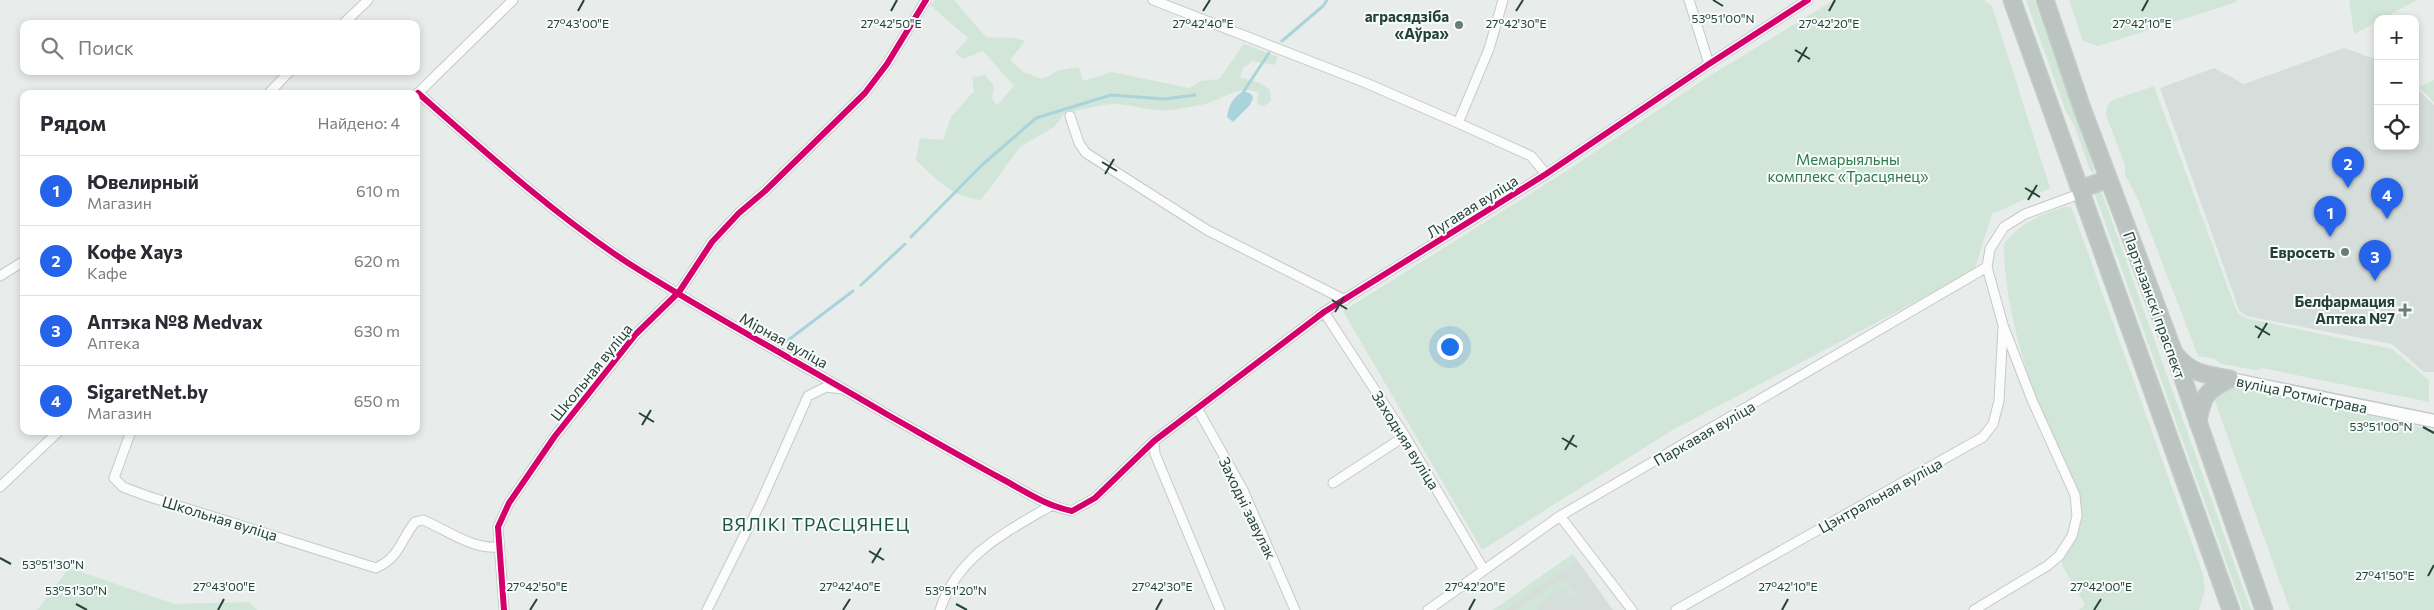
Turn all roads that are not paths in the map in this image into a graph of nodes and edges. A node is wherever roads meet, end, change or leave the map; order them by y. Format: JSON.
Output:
{"nodes":[{"id":1,"x":368,"y":0,"type":"edge"},
{"id":2,"x":513,"y":0,"type":"edge"},
{"id":3,"x":926,"y":0,"type":"edge"},
{"id":4,"x":1153,"y":0,"type":"edge"},
{"id":5,"x":1503,"y":0,"type":"edge"},
{"id":6,"x":1689,"y":0,"type":"edge"},
{"id":7,"x":1808,"y":0,"type":"edge"},
{"id":8,"x":2012,"y":0,"type":"edge"},
{"id":9,"x":2045,"y":0,"type":"edge"},
{"id":10,"x":347,"y":20,"type":"edge"},
{"id":11,"x":1709,"y":64,"type":"junction"},
{"id":12,"x":286,"y":75,"type":"edge"},
{"id":13,"x":272,"y":90,"type":"edge"},
{"id":14,"x":420,"y":91,"type":"edge"},
{"id":15,"x":420,"y":97,"type":"edge"},
{"id":16,"x":1070,"y":116,"type":"dead end"},
{"id":17,"x":1458,"y":123,"type":"junction"},
{"id":18,"x":1546,"y":174,"type":"junction"},
{"id":19,"x":2108,"y":179,"type":"junction"},
{"id":20,"x":2082,"y":191,"type":"junction"},
{"id":21,"x":20,"y":264,"type":"edge"},
{"id":22,"x":1987,"y":268,"type":"junction"},
{"id":23,"x":0,"y":276,"type":"edge"},
{"id":24,"x":678,"y":292,"type":"junction"},
{"id":25,"x":1345,"y":300,"type":"junction"},
{"id":26,"x":1324,"y":312,"type":"junction"},
{"id":27,"x":2003,"y":325,"type":"junction"},
{"id":28,"x":2173,"y":350,"type":"junction"},
{"id":29,"x":820,"y":374,"type":"junction"},
{"id":30,"x":2230,"y":379,"type":"junction"},
{"id":31,"x":844,"y":389,"type":"junction"},
{"id":32,"x":808,"y":396,"type":"junction"},
{"id":33,"x":1197,"y":408,"type":"junction"},
{"id":34,"x":2434,"y":422,"type":"edge"},
{"id":35,"x":2198,"y":423,"type":"junction"},
{"id":36,"x":55,"y":435,"type":"edge"},
{"id":37,"x":130,"y":435,"type":"edge"},
{"id":38,"x":1405,"y":436,"type":"junction"},
{"id":39,"x":1154,"y":441,"type":"junction"},
{"id":40,"x":1333,"y":483,"type":"dead end"},
{"id":41,"x":0,"y":487,"type":"edge"},
{"id":42,"x":1052,"y":506,"type":"junction"},
{"id":43,"x":1560,"y":516,"type":"junction"},
{"id":44,"x":498,"y":547,"type":"junction"},
{"id":45,"x":1484,"y":570,"type":"junction"},
{"id":46,"x":504,"y":610,"type":"edge"},
{"id":47,"x":706,"y":610,"type":"edge"},
{"id":48,"x":940,"y":610,"type":"edge"},
{"id":49,"x":1220,"y":610,"type":"edge"},
{"id":50,"x":1295,"y":610,"type":"edge"},
{"id":51,"x":1428,"y":610,"type":"edge"},
{"id":52,"x":1632,"y":610,"type":"edge"},
{"id":53,"x":1676,"y":610,"type":"edge"},
{"id":54,"x":1974,"y":610,"type":"edge"},
{"id":55,"x":2231,"y":610,"type":"edge"},
{"id":56,"x":2264,"y":610,"type":"edge"}],
"edges":[{"from":1,"to":10,"type":"street"},
{"from":2,"to":14,"type":"street"},
{"from":3,"to":24,"type":"street","name":"Школьная вуліца"},
{"from":4,"to":17,"type":"street","name":"Лугавая вуліца"},
{"from":5,"to":17,"type":"street"},
{"from":6,"to":11,"type":"street"},
{"from":7,"to":11,"type":"street","name":"Лугавая вуліца"},
{"from":8,"to":20,"type":"highway","name":"Партызанскі праспект"},
{"from":9,"to":19,"type":"highway","name":"Партызанскі праспект"},
{"from":11,"to":18,"type":"street","name":"Лугавая вуліца"},
{"from":12,"to":13,"type":"street"},
{"from":15,"to":24,"type":"street","name":"Мірная вуліца"},
{"from":16,"to":25,"type":"street"},
{"from":17,"to":18,"type":"street","name":"Лугавая вуліца"},
{"from":18,"to":25,"type":"street","name":"Лугавая вуліца"},
{"from":19,"to":20,"type":"highway"},
{"from":19,"to":28,"type":"highway","name":"Партызанскі праспект"},
{"from":20,"to":22,"type":"street"},
{"from":20,"to":55,"type":"highway","name":"Партызанскі праспект"},
{"from":21,"to":23,"type":"street"},
{"from":22,"to":27,"type":"street","name":"Цэнтральная вуліца"},
{"from":22,"to":43,"type":"street","name":"Паркавая вуліца"},
{"from":24,"to":29,"type":"street","name":"Мірная вуліца"},
{"from":24,"to":44,"type":"street","name":"Школьная вуліца"},
{"from":25,"to":26,"type":"street","name":"Лугавая вуліца"},
{"from":26,"to":33,"type":"street","name":"Лугавая вуліца"},
{"from":26,"to":38,"type":"street","name":"Заходняя вуліца"},
{"from":27,"to":53,"type":"street","name":"Цэнтральная вуліца"},
{"from":27,"to":54,"type":"street","name":"Цэнтральная вуліца"},
{"from":28,"to":30,"type":"highway"},
{"from":28,"to":35,"type":"highway","name":"Партызанскі праспект"},
{"from":29,"to":31,"type":"street","name":"Мірная вуліца"},
{"from":29,"to":32,"type":"street"},
{"from":30,"to":34,"type":"street","name":"вуліца Ротмістрава"},
{"from":30,"to":35,"type":"highway"},
{"from":31,"to":32,"type":"street","name":"Мірная вуліца"},
{"from":31,"to":42,"type":"street","name":"Мірная вуліца"},
{"from":32,"to":47,"type":"street"},
{"from":33,"to":39,"type":"street","name":"Лугавая вуліца"},
{"from":33,"to":50,"type":"street","name":"Заходні завулак"},
{"from":35,"to":56,"type":"highway","name":"Партызанскі праспект"},
{"from":36,"to":41,"type":"street"},
{"from":37,"to":44,"type":"street","name":"Школьная вуліца"},
{"from":38,"to":40,"type":"street"},
{"from":38,"to":45,"type":"street","name":"Заходняя вуліца"},
{"from":39,"to":42,"type":"street","name":"Мірная вуліца"},
{"from":39,"to":49,"type":"street"},
{"from":42,"to":48,"type":"street"},
{"from":43,"to":45,"type":"street","name":"Паркавая вуліца"},
{"from":43,"to":52,"type":"street"},
{"from":44,"to":46,"type":"street","name":"Школьная вуліца"},
{"from":45,"to":51,"type":"street","name":"Паркавая вуліца"}]}
